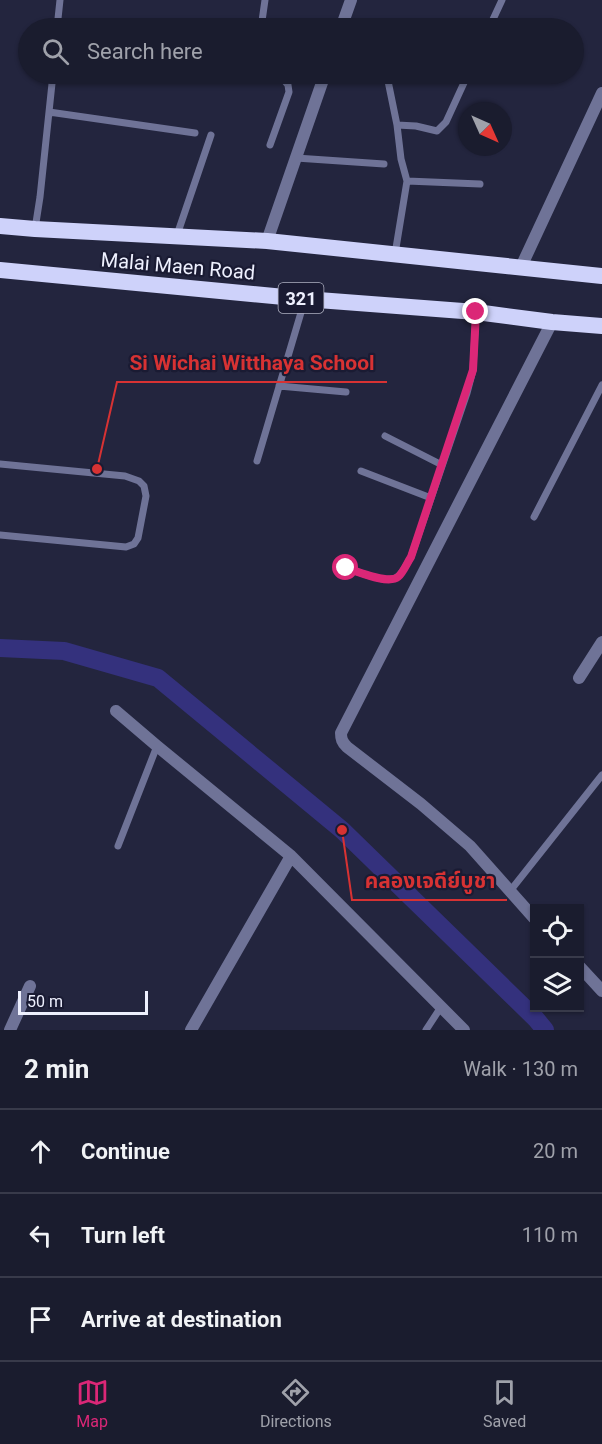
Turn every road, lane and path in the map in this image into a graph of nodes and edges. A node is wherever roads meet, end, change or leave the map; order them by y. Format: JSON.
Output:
{"nodes":[{"id":1,"x":60,"y":0,"type":"edge"},
{"id":2,"x":265,"y":0,"type":"edge"},
{"id":3,"x":351,"y":0,"type":"edge"},
{"id":4,"x":502,"y":0,"type":"edge"},
{"id":5,"x":58,"y":18,"type":"edge"},
{"id":6,"x":262,"y":18,"type":"edge"},
{"id":7,"x":345,"y":18,"type":"edge"},
{"id":8,"x":494,"y":18,"type":"edge"},
{"id":9,"x":52,"y":84,"type":"edge"},
{"id":10,"x":287,"y":84,"type":"edge"},
{"id":11,"x":322,"y":84,"type":"edge"},
{"id":12,"x":389,"y":84,"type":"edge"},
{"id":13,"x":463,"y":84,"type":"edge"},
{"id":14,"x":602,"y":93,"type":"edge"},
{"id":15,"x":49,"y":112,"type":"junction"},
{"id":16,"x":397,"y":125,"type":"junction"},
{"id":17,"x":195,"y":133,"type":"dead end"},
{"id":18,"x":211,"y":135,"type":"dead end"},
{"id":19,"x":270,"y":145,"type":"dead end"},
{"id":20,"x":296,"y":158,"type":"junction"},
{"id":21,"x":384,"y":164,"type":"dead end"},
{"id":22,"x":407,"y":181,"type":"junction"},
{"id":23,"x":480,"y":184,"type":"dead end"},
{"id":24,"x":0,"y":226,"type":"edge"},
{"id":25,"x":35,"y":229,"type":"junction"},
{"id":26,"x":176,"y":237,"type":"junction"},
{"id":27,"x":267,"y":241,"type":"junction"},
{"id":28,"x":395,"y":254,"type":"junction"},
{"id":29,"x":521,"y":267,"type":"junction"},
{"id":30,"x":0,"y":270,"type":"edge"},
{"id":31,"x":600,"y":272,"type":"edge"},
{"id":32,"x":305,"y":299,"type":"junction"},
{"id":33,"x":476,"y":312,"type":"junction"},
{"id":34,"x":552,"y":322,"type":"junction"},
{"id":35,"x":602,"y":326,"type":"edge"},
{"id":36,"x":602,"y":385,"type":"edge"},
{"id":37,"x":279,"y":386,"type":"junction"},
{"id":38,"x":346,"y":392,"type":"dead end"},
{"id":39,"x":385,"y":436,"type":"dead end"},
{"id":40,"x":257,"y":461,"type":"dead end"},
{"id":41,"x":0,"y":464,"type":"edge"},
{"id":42,"x":442,"y":465,"type":"junction"},
{"id":43,"x":361,"y":471,"type":"dead end"},
{"id":44,"x":431,"y":498,"type":"junction"},
{"id":45,"x":534,"y":517,"type":"dead end"},
{"id":46,"x":0,"y":535,"type":"edge"},
{"id":47,"x":346,"y":568,"type":"dead end"},
{"id":48,"x":602,"y":642,"type":"edge"},
{"id":49,"x":579,"y":678,"type":"dead end"},
{"id":50,"x":116,"y":711,"type":"dead end"},
{"id":51,"x":157,"y":746,"type":"junction"},
{"id":52,"x":602,"y":775,"type":"edge"},
{"id":53,"x":118,"y":846,"type":"dead end"},
{"id":54,"x":291,"y":856,"type":"junction"},
{"id":55,"x":510,"y":891,"type":"junction"},
{"id":56,"x":530,"y":914,"type":"edge"},
{"id":57,"x":584,"y":973,"type":"edge"},
{"id":58,"x":30,"y":986,"type":"dead end"},
{"id":59,"x":602,"y":991,"type":"edge"},
{"id":60,"x":441,"y":1007,"type":"junction"},
{"id":61,"x":10,"y":1030,"type":"edge"},
{"id":62,"x":191,"y":1030,"type":"edge"},
{"id":63,"x":426,"y":1030,"type":"edge"},
{"id":64,"x":464,"y":1030,"type":"edge"}],
"edges":[{"from":1,"to":5,"type":"lane"},
{"from":2,"to":6,"type":"lane"},
{"from":3,"to":7,"type":"street"},
{"from":4,"to":8,"type":"lane"},
{"from":9,"to":15,"type":"lane"},
{"from":10,"to":19,"type":"lane"},
{"from":11,"to":20,"type":"street"},
{"from":12,"to":16,"type":"lane"},
{"from":13,"to":16,"type":"lane"},
{"from":14,"to":29,"type":"street"},
{"from":15,"to":17,"type":"lane"},
{"from":15,"to":25,"type":"lane"},
{"from":16,"to":22,"type":"lane"},
{"from":18,"to":26,"type":"lane"},
{"from":20,"to":21,"type":"lane"},
{"from":20,"to":27,"type":"street"},
{"from":22,"to":23,"type":"lane"},
{"from":22,"to":28,"type":"lane"},
{"from":24,"to":25,"type":"highway","name":"Malai Maen Road"},
{"from":25,"to":26,"type":"highway","name":"Malai Maen Road"},
{"from":26,"to":27,"type":"highway","name":"Malai Maen Road"},
{"from":27,"to":28,"type":"highway","name":"Malai Maen Road"},
{"from":28,"to":29,"type":"highway","name":"Malai Maen Road"},
{"from":29,"to":31,"type":"highway","name":"Malai Maen Road"},
{"from":30,"to":32,"type":"highway","name":"Malai Maen Road","number":"321"},
{"from":32,"to":33,"type":"highway","name":"Malai Maen Road","number":"321"},
{"from":32,"to":37,"type":"lane"},
{"from":33,"to":34,"type":"highway","name":"Malai Maen Road","number":"321"},
{"from":33,"to":42,"type":"lane"},
{"from":34,"to":35,"type":"highway","name":"Malai Maen Road","number":"321"},
{"from":34,"to":55,"type":"street"},
{"from":36,"to":45,"type":"lane"},
{"from":37,"to":38,"type":"lane"},
{"from":37,"to":40,"type":"lane"},
{"from":39,"to":42,"type":"lane"},
{"from":41,"to":46,"type":"lane"},
{"from":42,"to":44,"type":"lane"},
{"from":43,"to":44,"type":"lane"},
{"from":44,"to":47,"type":"lane"},
{"from":48,"to":49,"type":"street"},
{"from":50,"to":51,"type":"street"},
{"from":51,"to":53,"type":"lane"},
{"from":51,"to":54,"type":"street"},
{"from":52,"to":55,"type":"lane"},
{"from":54,"to":60,"type":"street"},
{"from":54,"to":62,"type":"street"},
{"from":55,"to":56,"type":"street"},
{"from":57,"to":59,"type":"street"},
{"from":58,"to":61,"type":"street"},
{"from":60,"to":63,"type":"lane"},
{"from":60,"to":64,"type":"street"}]}
